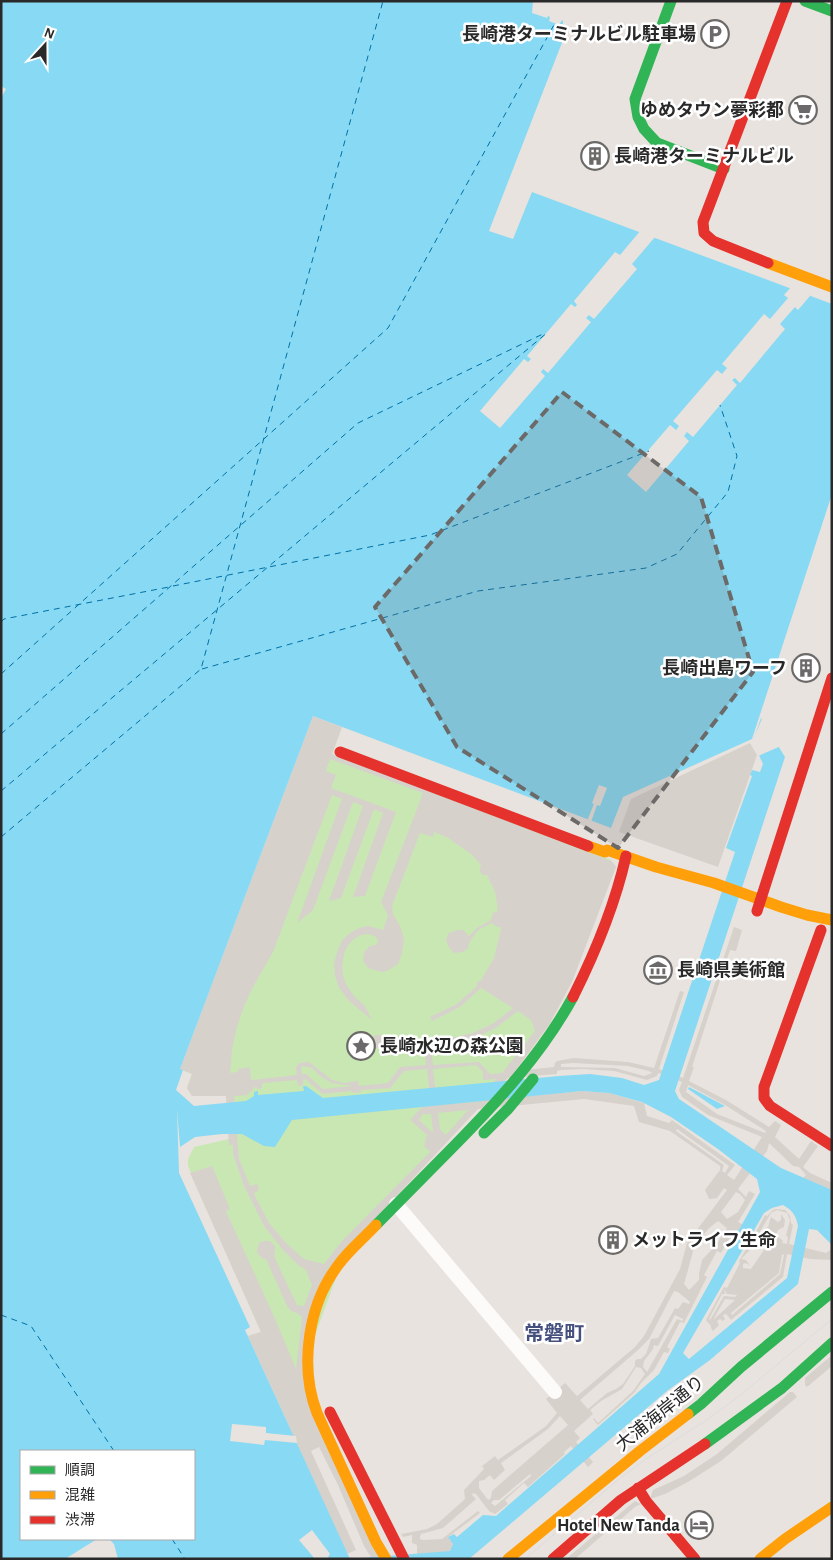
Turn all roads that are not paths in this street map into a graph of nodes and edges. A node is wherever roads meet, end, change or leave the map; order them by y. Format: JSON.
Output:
{"nodes":[{"id":1,"x":671,"y":1,"type":"edge"},
{"id":2,"x":787,"y":1,"type":"edge"},
{"id":3,"x":805,"y":1,"type":"edge"},
{"id":4,"x":832,"y":11,"type":"edge"},
{"id":5,"x":724,"y":169,"type":"junction"},
{"id":6,"x":832,"y":287,"type":"edge"},
{"id":7,"x":832,"y":678,"type":"edge"},
{"id":8,"x":340,"y":752,"type":"dead end"},
{"id":9,"x":624,"y":859,"type":"junction"},
{"id":10,"x":636,"y":864,"type":"junction"},
{"id":11,"x":692,"y":889,"type":"dead end"},
{"id":12,"x":761,"y":900,"type":"junction"},
{"id":13,"x":771,"y":916,"type":"dead end"},
{"id":14,"x":832,"y":920,"type":"edge"},
{"id":15,"x":822,"y":930,"type":"edge"},
{"id":16,"x":565,"y":1032,"type":"dead end"},
{"id":17,"x":539,"y":1071,"type":"dead end"},
{"id":18,"x":473,"y":1144,"type":"dead end"},
{"id":19,"x":832,"y":1146,"type":"edge"},
{"id":20,"x":403,"y":1208,"type":"junction"},
{"id":21,"x":392,"y":1225,"type":"dead end"},
{"id":22,"x":832,"y":1292,"type":"edge"},
{"id":23,"x":832,"y":1343,"type":"edge"},
{"id":24,"x":555,"y":1392,"type":"dead end"},
{"id":25,"x":326,"y":1402,"type":"dead end"},
{"id":26,"x":638,"y":1488,"type":"junction"},
{"id":27,"x":832,"y":1507,"type":"edge"},
{"id":28,"x":386,"y":1559,"type":"edge"},
{"id":29,"x":404,"y":1559,"type":"edge"},
{"id":30,"x":508,"y":1559,"type":"edge"},
{"id":31,"x":553,"y":1559,"type":"edge"},
{"id":32,"x":695,"y":1559,"type":"edge"},
{"id":33,"x":760,"y":1559,"type":"edge"}],
"edges":[{"from":1,"to":5,"type":"main road"},
{"from":2,"to":5,"type":"main road"},
{"from":3,"to":4,"type":"main road"},
{"from":5,"to":6,"type":"main road"},
{"from":7,"to":12,"type":"main road"},
{"from":8,"to":9,"type":"main road"},
{"from":9,"to":10,"type":"main road"},
{"from":9,"to":20,"type":"main road"},
{"from":10,"to":11,"type":"main road"},
{"from":10,"to":12,"type":"main road"},
{"from":10,"to":16,"type":"main road"},
{"from":12,"to":13,"type":"main road"},
{"from":12,"to":14,"type":"main road"},
{"from":15,"to":19,"type":"main road"},
{"from":17,"to":18,"type":"main road"},
{"from":20,"to":21,"type":"main road"},
{"from":20,"to":24,"type":"street"},
{"from":20,"to":28,"type":"main road"},
{"from":22,"to":30,"type":"main road","name":"大浦海岸通り"},
{"from":23,"to":26,"type":"main road"},
{"from":25,"to":29,"type":"main road"},
{"from":26,"to":31,"type":"main road"},
{"from":26,"to":32,"type":"main road"},
{"from":27,"to":33,"type":"main road"}]}
